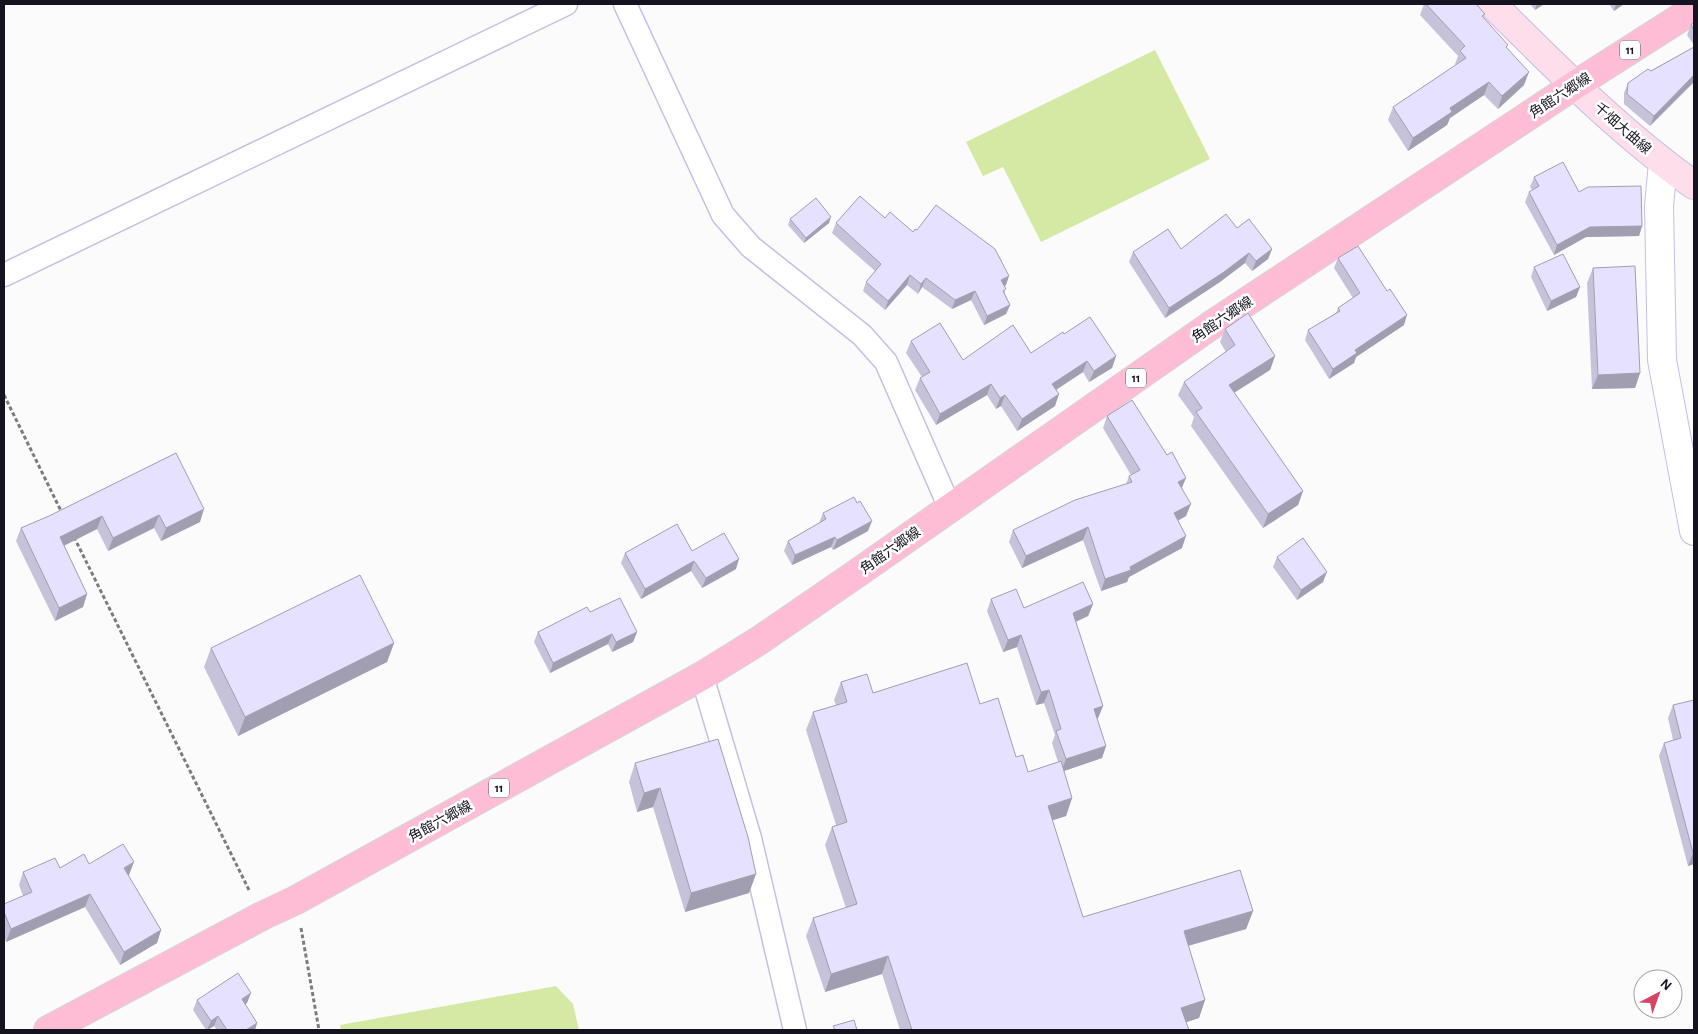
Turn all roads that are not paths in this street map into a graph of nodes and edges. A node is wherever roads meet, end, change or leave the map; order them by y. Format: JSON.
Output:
{"nodes":[{"id":1,"x":566,"y":4,"type":"edge"},
{"id":2,"x":625,"y":4,"type":"edge"},
{"id":3,"x":1492,"y":4,"type":"edge"},
{"id":4,"x":1694,"y":8,"type":"edge"},
{"id":5,"x":1575,"y":85,"type":"junction"},
{"id":6,"x":1663,"y":163,"type":"junction"},
{"id":7,"x":1694,"y":185,"type":"edge"},
{"id":8,"x":4,"y":275,"type":"edge"},
{"id":9,"x":950,"y":508,"type":"junction"},
{"id":10,"x":1694,"y":531,"type":"edge"},
{"id":11,"x":702,"y":676,"type":"junction"},
{"id":12,"x":48,"y":1030,"type":"edge"},
{"id":13,"x":795,"y":1030,"type":"edge"}],
"edges":[{"from":1,"to":8,"type":"street"},
{"from":2,"to":9,"type":"street"},
{"from":3,"to":5,"type":"main road","name":"千畑大曲線"},
{"from":4,"to":5,"type":"main road","name":"角館六郷線","number":"11"},
{"from":5,"to":6,"type":"main road","name":"千畑大曲線"},
{"from":5,"to":9,"type":"main road","name":"角館六郷線","number":"11"},
{"from":6,"to":7,"type":"main road","name":"千畑大曲線"},
{"from":6,"to":10,"type":"street"},
{"from":9,"to":11,"type":"main road","name":"角館六郷線","number":"11"},
{"from":11,"to":12,"type":"main road","name":"角館六郷線","number":"11"},
{"from":11,"to":13,"type":"street"}]}
